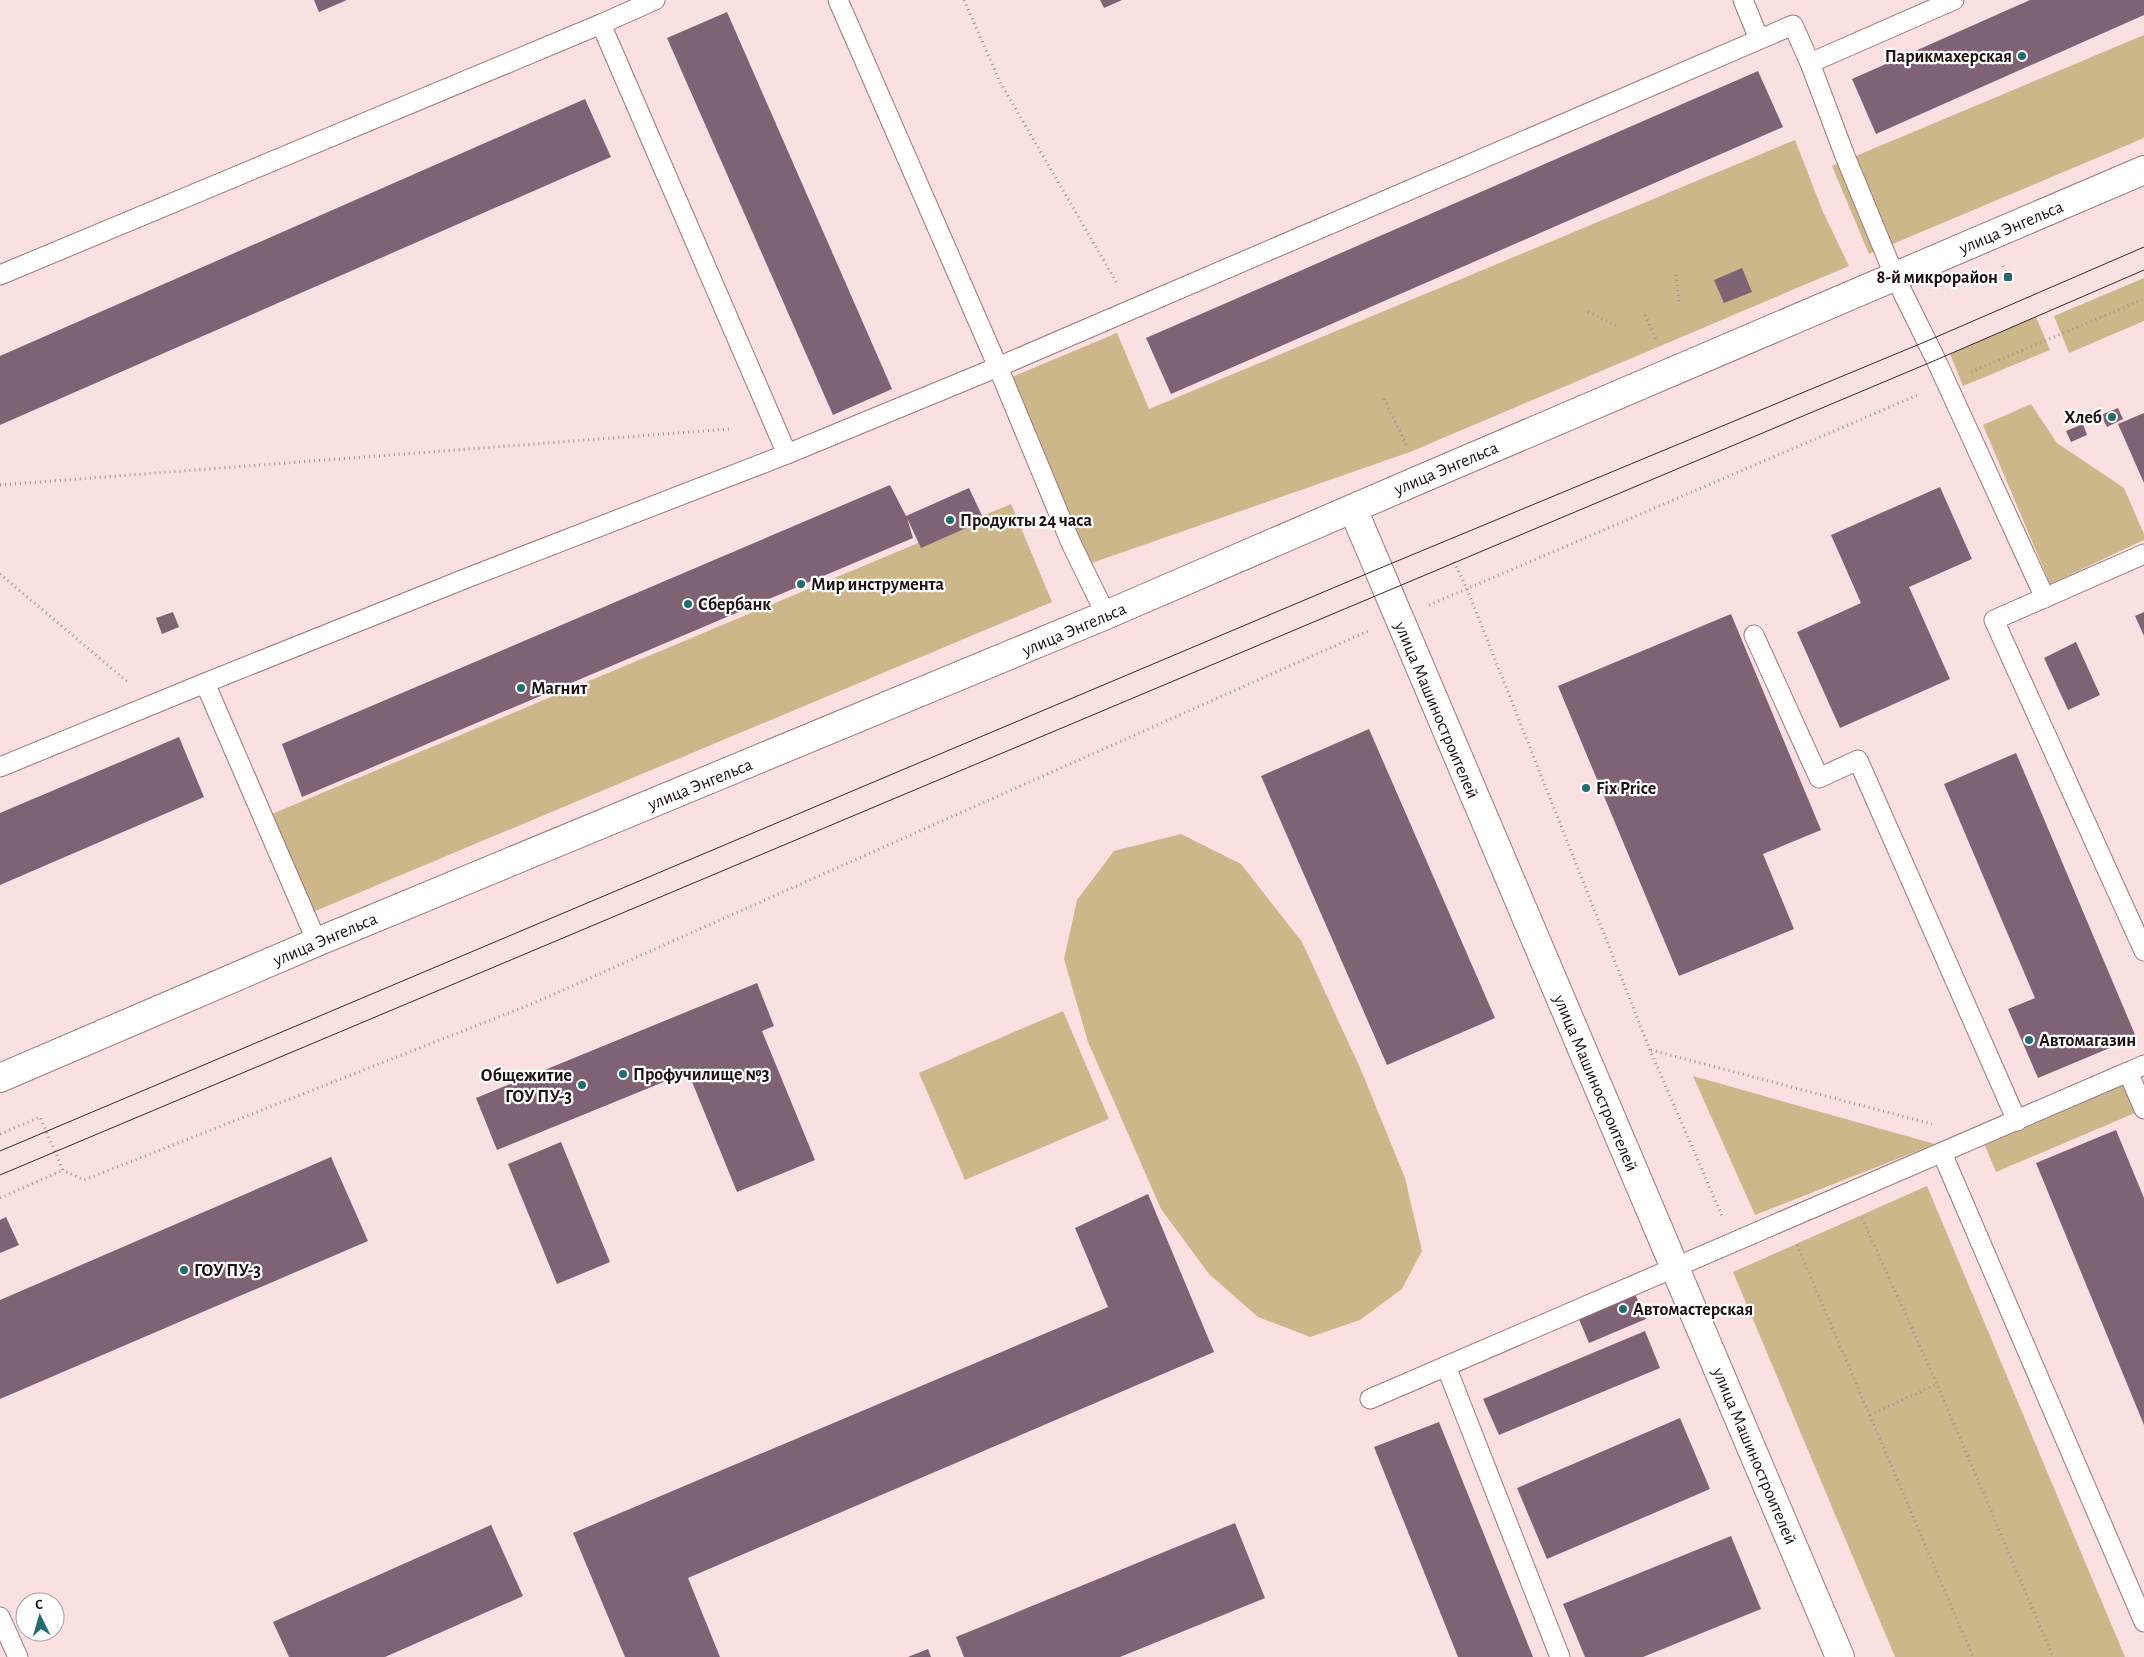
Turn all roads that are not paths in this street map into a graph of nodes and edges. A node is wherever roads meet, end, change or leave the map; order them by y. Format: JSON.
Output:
{"nodes":[{"id":1,"x":655,"y":0,"type":"edge"},
{"id":2,"x":838,"y":0,"type":"edge"},
{"id":3,"x":1743,"y":0,"type":"edge"},
{"id":4,"x":1954,"y":0,"type":"edge"},
{"id":5,"x":601,"y":24,"type":"junction"},
{"id":6,"x":1759,"y":39,"type":"junction"},
{"id":7,"x":1810,"y":62,"type":"junction"},
{"id":8,"x":2144,"y":170,"type":"edge"},
{"id":9,"x":0,"y":275,"type":"edge"},
{"id":10,"x":1895,"y":277,"type":"junction"},
{"id":11,"x":998,"y":368,"type":"junction"},
{"id":12,"x":787,"y":454,"type":"junction"},
{"id":13,"x":1353,"y":509,"type":"junction"},
{"id":14,"x":2144,"y":554,"type":"edge"},
{"id":15,"x":2045,"y":598,"type":"junction"},
{"id":16,"x":1106,"y":615,"type":"junction"},
{"id":17,"x":1754,"y":635,"type":"dead end"},
{"id":18,"x":205,"y":682,"type":"junction"},
{"id":19,"x":0,"y":767,"type":"edge"},
{"id":20,"x":317,"y":942,"type":"junction"},
{"id":21,"x":2144,"y":950,"type":"edge"},
{"id":22,"x":2136,"y":1068,"type":"edge"},
{"id":23,"x":0,"y":1078,"type":"edge"},
{"id":24,"x":2144,"y":1110,"type":"edge"},
{"id":25,"x":2017,"y":1121,"type":"junction"},
{"id":26,"x":1942,"y":1153,"type":"junction"},
{"id":27,"x":1675,"y":1267,"type":"junction"},
{"id":28,"x":1446,"y":1366,"type":"junction"},
{"id":29,"x":1370,"y":1398,"type":"dead end"},
{"id":30,"x":0,"y":1617,"type":"edge"},
{"id":31,"x":2144,"y":1622,"type":"edge"},
{"id":32,"x":18,"y":1657,"type":"edge"},
{"id":33,"x":1560,"y":1657,"type":"edge"},
{"id":34,"x":1840,"y":1657,"type":"edge"}],
"edges":[{"from":1,"to":5,"type":"lane"},
{"from":2,"to":11,"type":"lane"},
{"from":3,"to":6,"type":"lane"},
{"from":4,"to":7,"type":"lane"},
{"from":5,"to":9,"type":"lane"},
{"from":5,"to":12,"type":"lane"},
{"from":6,"to":7,"type":"lane"},
{"from":6,"to":11,"type":"lane"},
{"from":7,"to":10,"type":"lane"},
{"from":8,"to":10,"type":"main road","name":"улица Энгельса"},
{"from":10,"to":13,"type":"main road","name":"улица Энгельса"},
{"from":10,"to":15,"type":"lane"},
{"from":11,"to":12,"type":"lane"},
{"from":11,"to":16,"type":"lane"},
{"from":12,"to":18,"type":"lane"},
{"from":13,"to":16,"type":"main road","name":"улица Энгельса"},
{"from":13,"to":27,"type":"main road","name":"улица Машиностроителей"},
{"from":14,"to":15,"type":"lane"},
{"from":15,"to":21,"type":"lane"},
{"from":16,"to":20,"type":"main road","name":"улица Энгельса"},
{"from":17,"to":25,"type":"lane"},
{"from":18,"to":19,"type":"lane"},
{"from":18,"to":20,"type":"lane"},
{"from":20,"to":23,"type":"main road","name":"улица Энгельса"},
{"from":22,"to":24,"type":"lane"},
{"from":22,"to":25,"type":"lane"},
{"from":25,"to":26,"type":"lane"},
{"from":26,"to":27,"type":"lane"},
{"from":26,"to":31,"type":"lane"},
{"from":27,"to":28,"type":"lane"},
{"from":27,"to":34,"type":"main road","name":"улица Машиностроителей"},
{"from":28,"to":29,"type":"lane"},
{"from":28,"to":33,"type":"lane"},
{"from":30,"to":32,"type":"lane"}]}
